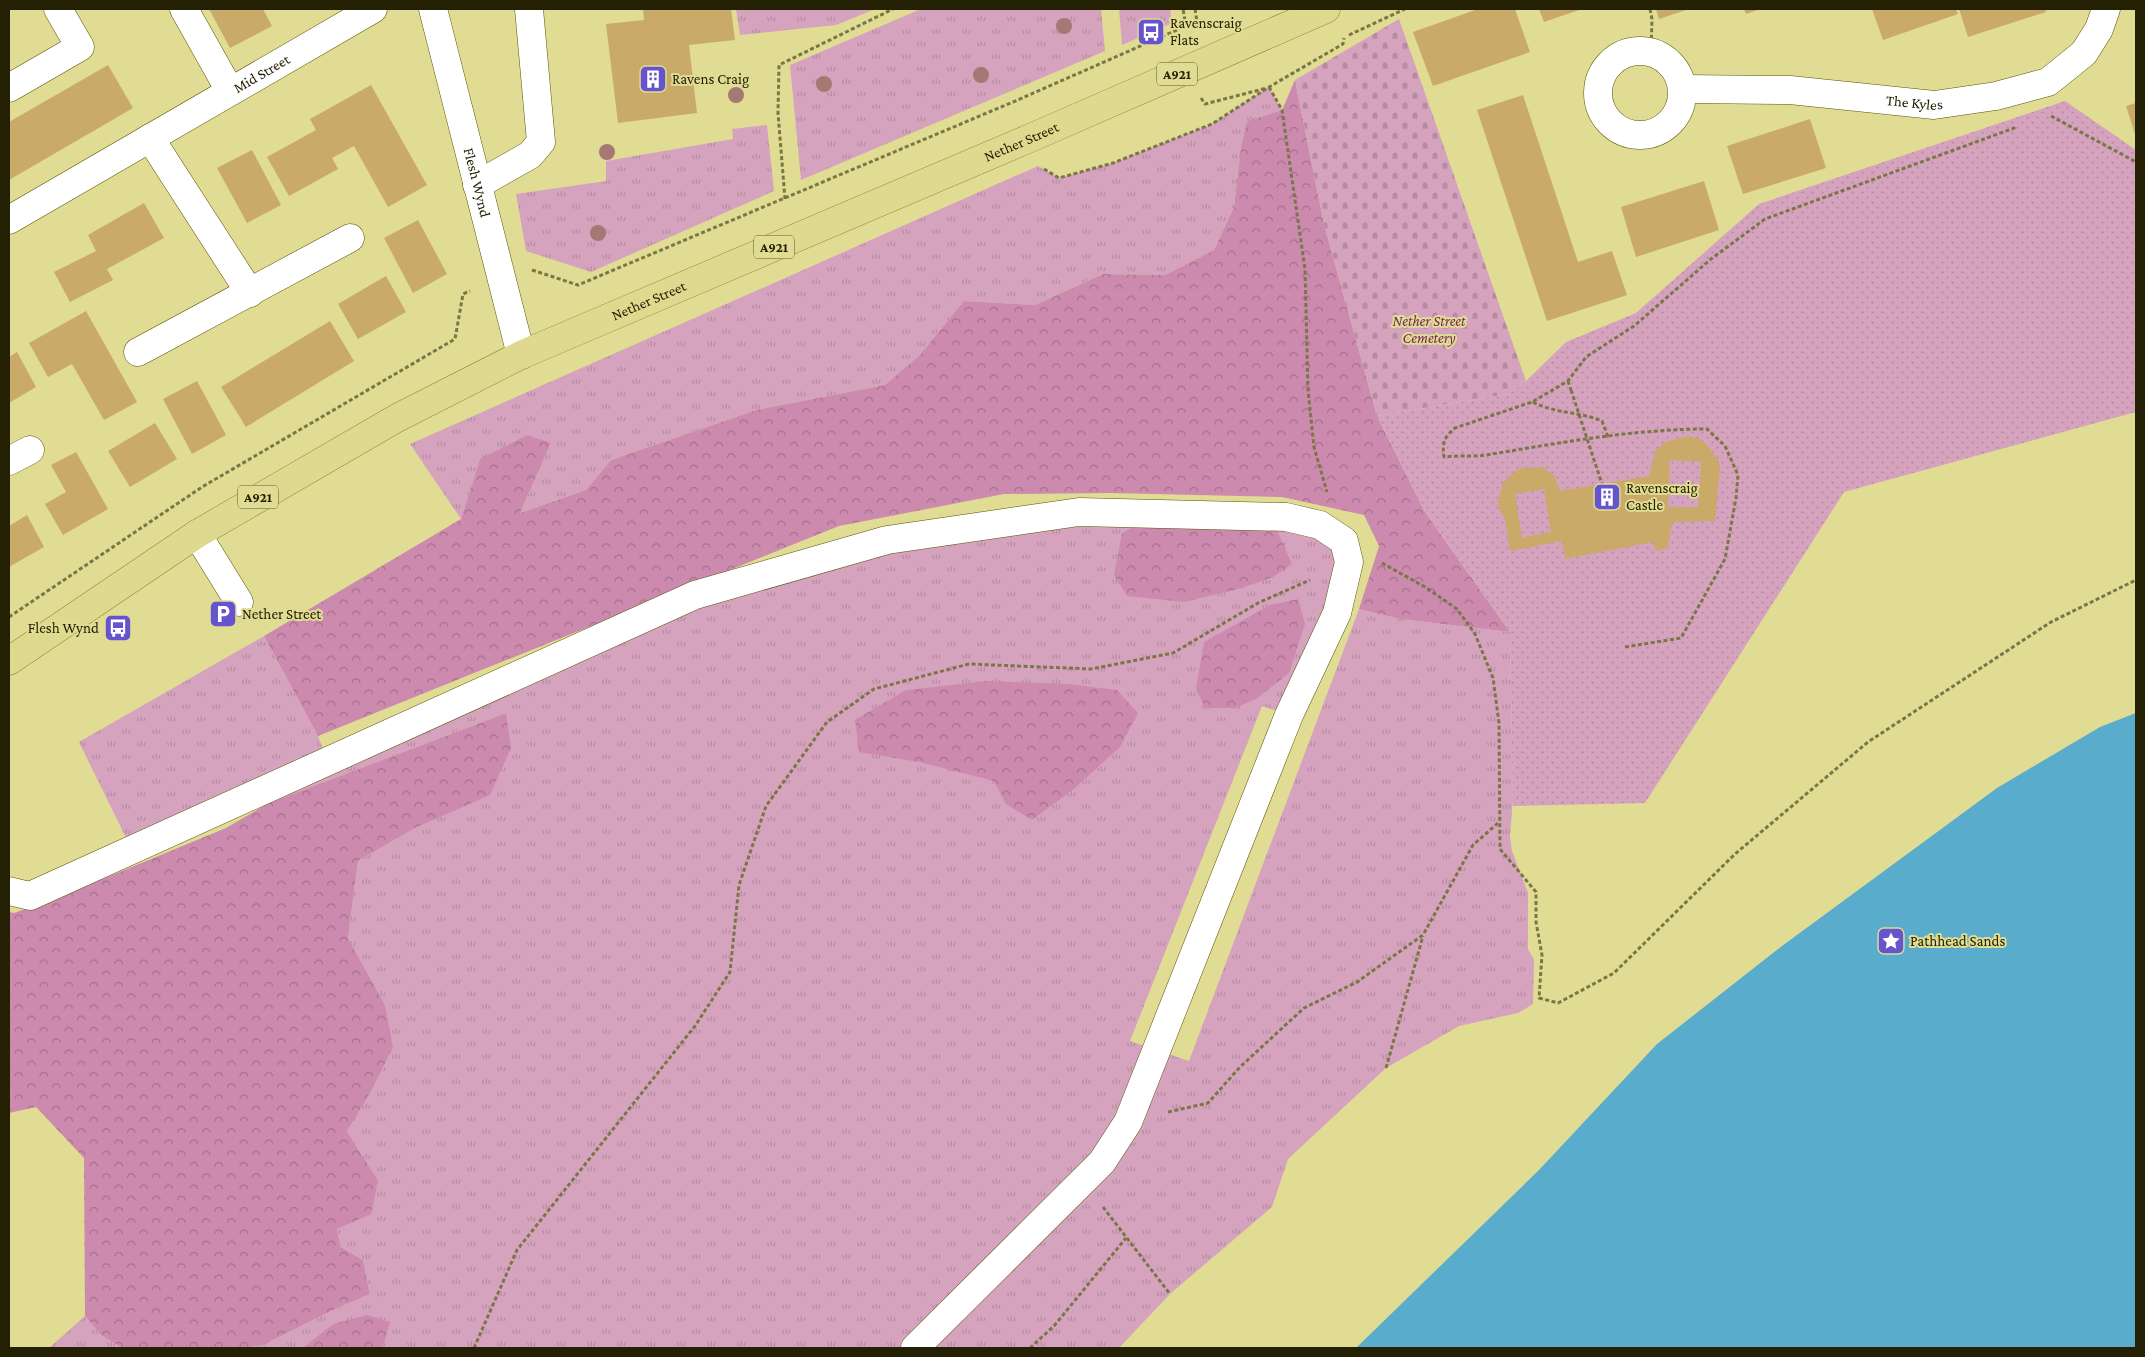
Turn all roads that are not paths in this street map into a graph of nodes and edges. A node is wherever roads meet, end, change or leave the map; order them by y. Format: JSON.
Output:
{"nodes":[{"id":1,"x":58,"y":9,"type":"edge"},
{"id":2,"x":184,"y":9,"type":"edge"},
{"id":3,"x":373,"y":9,"type":"edge"},
{"id":4,"x":433,"y":9,"type":"edge"},
{"id":5,"x":529,"y":9,"type":"edge"},
{"id":6,"x":1326,"y":9,"type":"edge"},
{"id":7,"x":2106,"y":9,"type":"edge"},
{"id":8,"x":9,"y":88,"type":"edge"},
{"id":9,"x":1683,"y":89,"type":"junction"},
{"id":10,"x":230,"y":91,"type":"junction"},
{"id":11,"x":150,"y":138,"type":"junction"},
{"id":12,"x":477,"y":185,"type":"junction"},
{"id":13,"x":9,"y":220,"type":"edge"},
{"id":14,"x":350,"y":238,"type":"dead end"},
{"id":15,"x":250,"y":293,"type":"junction"},
{"id":16,"x":138,"y":352,"type":"dead end"},
{"id":17,"x":521,"y":355,"type":"junction"},
{"id":18,"x":197,"y":534,"type":"junction"},
{"id":19,"x":239,"y":602,"type":"dead end"},
{"id":20,"x":9,"y":661,"type":"edge"},
{"id":21,"x":9,"y":891,"type":"edge"},
{"id":22,"x":915,"y":1348,"type":"edge"}],
"edges":[{"from":1,"to":8,"type":"street"},
{"from":2,"to":10,"type":"street"},
{"from":3,"to":10,"type":"street","name":"Mid Street"},
{"from":4,"to":12,"type":"street","name":"Flesh Wynd"},
{"from":5,"to":12,"type":"street"},
{"from":6,"to":17,"type":"main road","name":"Nether Street","number":"A921"},
{"from":7,"to":9,"type":"street","name":"The Kyles"},
{"from":9,"to":9,"type":"street"},
{"from":10,"to":11,"type":"street","name":"Mid Street"},
{"from":11,"to":13,"type":"street","name":"Mid Street"},
{"from":11,"to":15,"type":"street"},
{"from":12,"to":17,"type":"street","name":"Flesh Wynd"},
{"from":14,"to":15,"type":"street"},
{"from":15,"to":16,"type":"street"},
{"from":17,"to":18,"type":"main road","name":"Nether Street","number":"A921"},
{"from":18,"to":19,"type":"street"},
{"from":18,"to":20,"type":"main road","name":"Nether Street","number":"A921"},
{"from":21,"to":22,"type":"street"}]}
